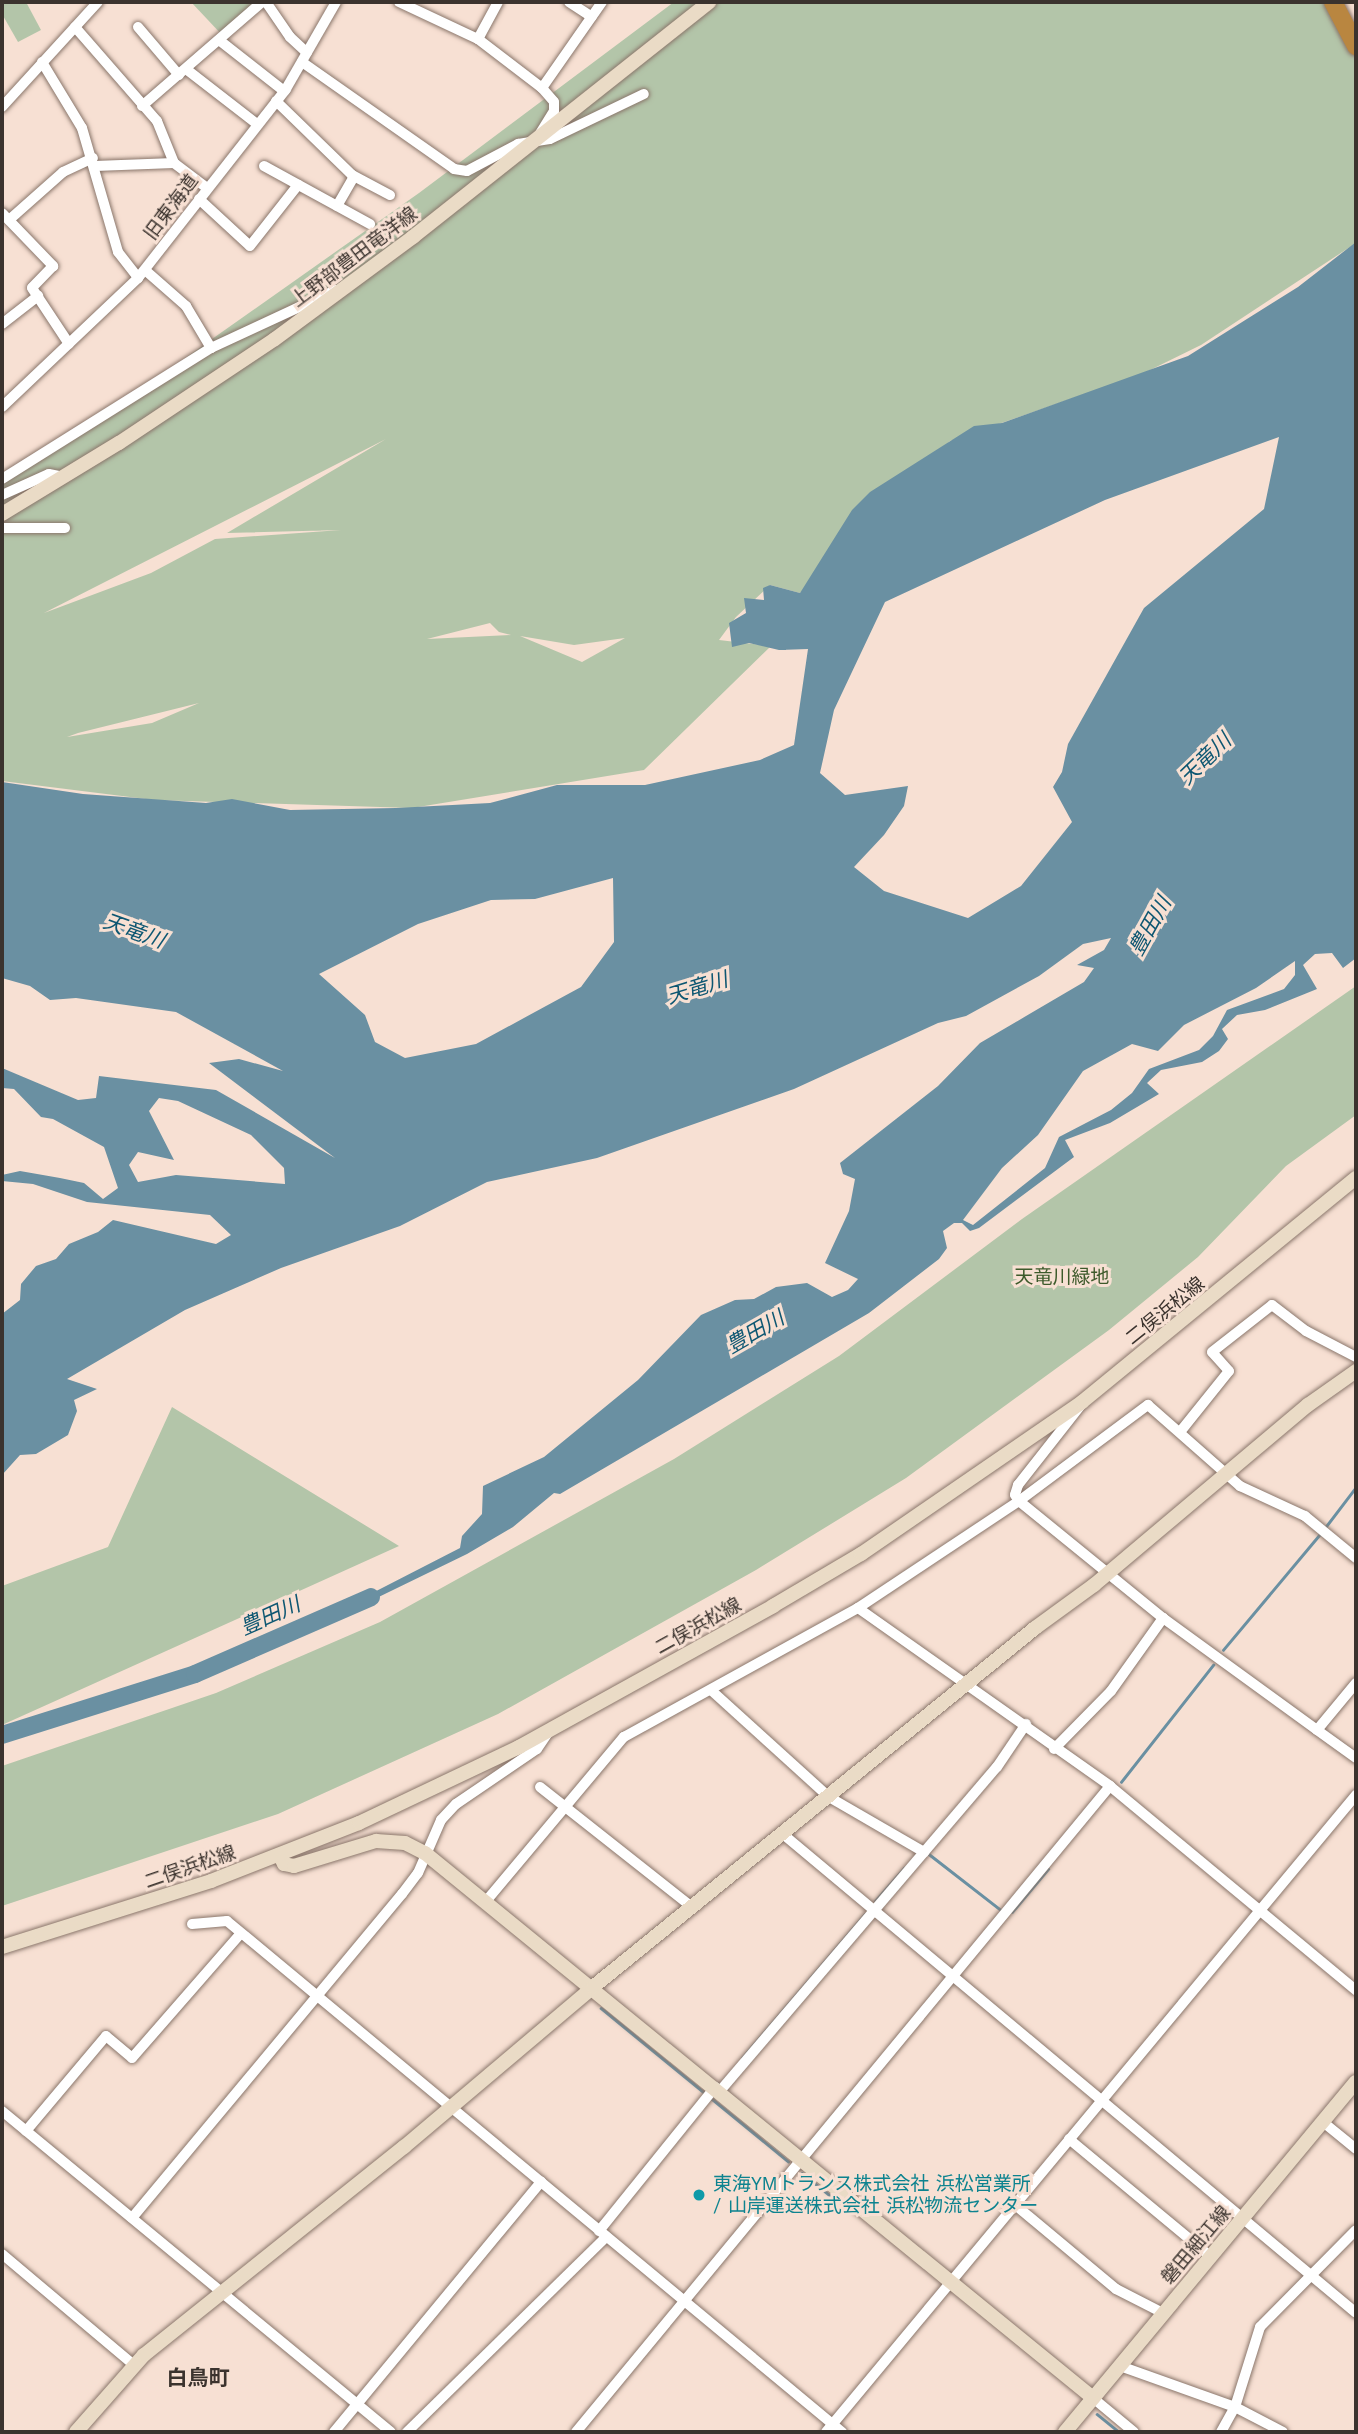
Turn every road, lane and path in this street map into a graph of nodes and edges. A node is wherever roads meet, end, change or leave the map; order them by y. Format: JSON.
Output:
{"nodes":[{"id":1,"x":98,"y":2,"type":"edge"},
{"id":2,"x":264,"y":2,"type":"edge"},
{"id":3,"x":336,"y":2,"type":"edge"},
{"id":4,"x":398,"y":2,"type":"edge"},
{"id":5,"x":498,"y":2,"type":"edge"},
{"id":6,"x":569,"y":2,"type":"edge"},
{"id":7,"x":602,"y":2,"type":"edge"},
{"id":8,"x":709,"y":2,"type":"edge"},
{"id":9,"x":1333,"y":2,"type":"edge"},
{"id":10,"x":592,"y":18,"type":"junction"},
{"id":11,"x":75,"y":27,"type":"junction"},
{"id":12,"x":138,"y":27,"type":"dead end"},
{"id":13,"x":478,"y":39,"type":"junction"},
{"id":14,"x":219,"y":40,"type":"junction"},
{"id":15,"x":1356,"y":46,"type":"edge"},
{"id":16,"x":305,"y":57,"type":"junction"},
{"id":17,"x":42,"y":62,"type":"junction"},
{"id":18,"x":182,"y":72,"type":"junction"},
{"id":19,"x":542,"y":88,"type":"junction"},
{"id":20,"x":284,"y":91,"type":"junction"},
{"id":21,"x":644,"y":94,"type":"dead end"},
{"id":22,"x":276,"y":101,"type":"junction"},
{"id":23,"x":142,"y":106,"type":"junction"},
{"id":24,"x":2,"y":107,"type":"edge"},
{"id":25,"x":257,"y":124,"type":"junction"},
{"id":26,"x":536,"y":140,"type":"junction"},
{"id":27,"x":94,"y":162,"type":"junction"},
{"id":28,"x":174,"y":163,"type":"junction"},
{"id":29,"x":264,"y":166,"type":"dead end"},
{"id":30,"x":354,"y":177,"type":"junction"},
{"id":31,"x":298,"y":185,"type":"junction"},
{"id":32,"x":207,"y":188,"type":"junction"},
{"id":33,"x":390,"y":195,"type":"dead end"},
{"id":34,"x":199,"y":199,"type":"junction"},
{"id":35,"x":337,"y":206,"type":"junction"},
{"id":36,"x":5,"y":216,"type":"edge"},
{"id":37,"x":370,"y":224,"type":"dead end"},
{"id":38,"x":141,"y":274,"type":"junction"},
{"id":39,"x":346,"y":286,"type":"junction"},
{"id":40,"x":38,"y":296,"type":"junction"},
{"id":41,"x":2,"y":324,"type":"edge"},
{"id":42,"x":69,"y":344,"type":"junction"},
{"id":43,"x":211,"y":348,"type":"junction"},
{"id":44,"x":2,"y":407,"type":"edge"},
{"id":45,"x":64,"y":477,"type":"junction"},
{"id":46,"x":2,"y":480,"type":"edge"},
{"id":47,"x":2,"y":495,"type":"edge"},
{"id":48,"x":2,"y":514,"type":"edge"},
{"id":49,"x":2,"y":528,"type":"edge"},
{"id":50,"x":65,"y":528,"type":"dead end"},
{"id":51,"x":1356,"y":1178,"type":"edge"},
{"id":52,"x":1356,"y":1191,"type":"edge"},
{"id":53,"x":1335,"y":1198,"type":"junction"},
{"id":54,"x":1356,"y":1357,"type":"edge"},
{"id":55,"x":1356,"y":1371,"type":"edge"},
{"id":56,"x":1082,"y":1402,"type":"junction"},
{"id":57,"x":1181,"y":1432,"type":"junction"},
{"id":58,"x":1225,"y":1473,"type":"junction"},
{"id":59,"x":1019,"y":1501,"type":"junction"},
{"id":60,"x":1356,"y":1558,"type":"edge"},
{"id":61,"x":1105,"y":1571,"type":"junction"},
{"id":62,"x":858,"y":1608,"type":"junction"},
{"id":63,"x":1163,"y":1618,"type":"junction"},
{"id":64,"x":1356,"y":1683,"type":"edge"},
{"id":65,"x":968,"y":1684,"type":"junction"},
{"id":66,"x":712,"y":1690,"type":"junction"},
{"id":67,"x":1026,"y":1724,"type":"junction"},
{"id":68,"x":551,"y":1729,"type":"junction"},
{"id":69,"x":1317,"y":1730,"type":"junction"},
{"id":70,"x":1054,"y":1749,"type":"junction"},
{"id":71,"x":1356,"y":1758,"type":"edge"},
{"id":72,"x":1110,"y":1786,"type":"junction"},
{"id":73,"x":540,"y":1787,"type":"dead end"},
{"id":74,"x":1356,"y":1795,"type":"edge"},
{"id":75,"x":829,"y":1797,"type":"junction"},
{"id":76,"x":566,"y":1807,"type":"junction"},
{"id":77,"x":784,"y":1835,"type":"junction"},
{"id":78,"x":924,"y":1852,"type":"junction"},
{"id":79,"x":425,"y":1853,"type":"junction"},
{"id":80,"x":280,"y":1856,"type":"junction"},
{"id":81,"x":487,"y":1900,"type":"junction"},
{"id":82,"x":693,"y":1908,"type":"junction"},
{"id":83,"x":874,"y":1908,"type":"junction"},
{"id":84,"x":1260,"y":1909,"type":"junction"},
{"id":85,"x":192,"y":1924,"type":"dead end"},
{"id":86,"x":240,"y":1934,"type":"junction"},
{"id":87,"x":2,"y":1947,"type":"edge"},
{"id":88,"x":954,"y":1975,"type":"junction"},
{"id":89,"x":593,"y":1987,"type":"junction"},
{"id":90,"x":1356,"y":1990,"type":"edge"},
{"id":91,"x":317,"y":1999,"type":"junction"},
{"id":92,"x":1356,"y":2082,"type":"edge"},
{"id":93,"x":712,"y":2092,"type":"junction"},
{"id":94,"x":1102,"y":2098,"type":"junction"},
{"id":95,"x":451,"y":2108,"type":"junction"},
{"id":96,"x":2,"y":2111,"type":"edge"},
{"id":97,"x":1323,"y":2122,"type":"junction"},
{"id":98,"x":26,"y":2131,"type":"junction"},
{"id":99,"x":1069,"y":2139,"type":"junction"},
{"id":100,"x":1356,"y":2150,"type":"edge"},
{"id":101,"x":802,"y":2159,"type":"junction"},
{"id":102,"x":541,"y":2182,"type":"junction"},
{"id":103,"x":1014,"y":2204,"type":"junction"},
{"id":104,"x":1244,"y":2216,"type":"junction"},
{"id":105,"x":132,"y":2218,"type":"junction"},
{"id":106,"x":1356,"y":2230,"type":"edge"},
{"id":107,"x":603,"y":2234,"type":"junction"},
{"id":108,"x":2,"y":2255,"type":"edge"},
{"id":109,"x":1211,"y":2257,"type":"junction"},
{"id":110,"x":1309,"y":2273,"type":"junction"},
{"id":111,"x":951,"y":2280,"type":"junction"},
{"id":112,"x":222,"y":2293,"type":"junction"},
{"id":113,"x":683,"y":2300,"type":"junction"},
{"id":114,"x":1163,"y":2313,"type":"junction"},
{"id":115,"x":1356,"y":2313,"type":"edge"},
{"id":116,"x":134,"y":2365,"type":"junction"},
{"id":117,"x":1120,"y":2366,"type":"junction"},
{"id":118,"x":1093,"y":2398,"type":"junction"},
{"id":119,"x":357,"y":2404,"type":"junction"},
{"id":120,"x":1235,"y":2407,"type":"junction"},
{"id":121,"x":829,"y":2428,"type":"edge"},
{"id":122,"x":76,"y":2432,"type":"edge"},
{"id":123,"x":334,"y":2432,"type":"edge"},
{"id":124,"x":391,"y":2432,"type":"edge"},
{"id":125,"x":407,"y":2432,"type":"edge"},
{"id":126,"x":576,"y":2432,"type":"edge"},
{"id":127,"x":842,"y":2432,"type":"edge"},
{"id":128,"x":1065,"y":2432,"type":"edge"},
{"id":129,"x":1133,"y":2432,"type":"edge"},
{"id":130,"x":1221,"y":2432,"type":"edge"},
{"id":131,"x":1283,"y":2432,"type":"edge"}],
"edges":[{"from":1,"to":11,"type":"street"},
{"from":2,"to":14,"type":"street"},
{"from":2,"to":16,"type":"street"},
{"from":3,"to":16,"type":"street","name":"旧東海道"},
{"from":4,"to":13,"type":"street"},
{"from":5,"to":13,"type":"street"},
{"from":6,"to":10,"type":"street"},
{"from":7,"to":10,"type":"street"},
{"from":8,"to":26,"type":"main road","name":"上野部豊田竜洋線"},
{"from":9,"to":15,"type":"highway"},
{"from":10,"to":19,"type":"street"},
{"from":11,"to":17,"type":"street"},
{"from":11,"to":23,"type":"street"},
{"from":12,"to":18,"type":"street"},
{"from":13,"to":19,"type":"street"},
{"from":14,"to":18,"type":"street"},
{"from":14,"to":20,"type":"street"},
{"from":16,"to":20,"type":"street","name":"旧東海道"},
{"from":16,"to":26,"type":"street"},
{"from":17,"to":24,"type":"street"},
{"from":17,"to":27,"type":"street"},
{"from":18,"to":23,"type":"street"},
{"from":18,"to":25,"type":"street"},
{"from":19,"to":26,"type":"street"},
{"from":20,"to":22,"type":"street","name":"旧東海道"},
{"from":21,"to":26,"type":"street"},
{"from":22,"to":25,"type":"street","name":"旧東海道"},
{"from":22,"to":30,"type":"street"},
{"from":23,"to":28,"type":"street"},
{"from":25,"to":32,"type":"street","name":"旧東海道"},
{"from":26,"to":39,"type":"main road","name":"上野部豊田竜洋線"},
{"from":27,"to":28,"type":"street"},
{"from":27,"to":36,"type":"street"},
{"from":27,"to":38,"type":"street"},
{"from":28,"to":32,"type":"street"},
{"from":29,"to":31,"type":"street"},
{"from":30,"to":33,"type":"street"},
{"from":30,"to":35,"type":"street"},
{"from":31,"to":34,"type":"street"},
{"from":31,"to":35,"type":"street"},
{"from":32,"to":34,"type":"street","name":"旧東海道"},
{"from":34,"to":38,"type":"street","name":"旧東海道"},
{"from":35,"to":37,"type":"street"},
{"from":36,"to":40,"type":"street"},
{"from":38,"to":42,"type":"street","name":"旧東海道"},
{"from":38,"to":43,"type":"street"},
{"from":39,"to":43,"type":"street"},
{"from":39,"to":45,"type":"main road","name":"上野部豊田竜洋線"},
{"from":40,"to":41,"type":"street"},
{"from":40,"to":42,"type":"street"},
{"from":42,"to":44,"type":"street","name":"旧東海道"},
{"from":43,"to":46,"type":"street"},
{"from":45,"to":47,"type":"street"},
{"from":45,"to":48,"type":"main road","name":"上野部豊田竜洋線"},
{"from":49,"to":50,"type":"street"},
{"from":51,"to":53,"type":"main road","name":"二俣浜松線"},
{"from":52,"to":53,"type":"main road","name":"二俣浜松線"},
{"from":53,"to":56,"type":"main road","name":"二俣浜松線"},
{"from":54,"to":57,"type":"street"},
{"from":55,"to":58,"type":"main road"},
{"from":56,"to":59,"type":"street"},
{"from":56,"to":68,"type":"main road","name":"二俣浜松線"},
{"from":57,"to":58,"type":"street"},
{"from":57,"to":59,"type":"street"},
{"from":58,"to":60,"type":"street"},
{"from":58,"to":61,"type":"main road"},
{"from":59,"to":61,"type":"street"},
{"from":59,"to":62,"type":"street"},
{"from":61,"to":63,"type":"street"},
{"from":61,"to":65,"type":"main road"},
{"from":62,"to":65,"type":"street"},
{"from":62,"to":66,"type":"street"},
{"from":63,"to":69,"type":"street"},
{"from":63,"to":70,"type":"street"},
{"from":64,"to":69,"type":"street"},
{"from":65,"to":67,"type":"street"},
{"from":65,"to":75,"type":"main road"},
{"from":66,"to":75,"type":"street"},
{"from":66,"to":76,"type":"street"},
{"from":67,"to":70,"type":"street"},
{"from":67,"to":78,"type":"street"},
{"from":68,"to":79,"type":"street"},
{"from":68,"to":80,"type":"main road","name":"二俣浜松線"},
{"from":69,"to":71,"type":"street"},
{"from":70,"to":72,"type":"street"},
{"from":72,"to":84,"type":"street"},
{"from":72,"to":88,"type":"street"},
{"from":73,"to":76,"type":"street"},
{"from":74,"to":84,"type":"street"},
{"from":75,"to":77,"type":"main road"},
{"from":75,"to":78,"type":"street"},
{"from":76,"to":81,"type":"street"},
{"from":76,"to":82,"type":"street"},
{"from":77,"to":82,"type":"main road"},
{"from":77,"to":83,"type":"street"},
{"from":78,"to":83,"type":"street"},
{"from":79,"to":80,"type":"main road"},
{"from":79,"to":81,"type":"main road"},
{"from":79,"to":91,"type":"street"},
{"from":80,"to":87,"type":"main road","name":"二俣浜松線"},
{"from":81,"to":89,"type":"main road"},
{"from":82,"to":89,"type":"main road"},
{"from":83,"to":88,"type":"street"},
{"from":83,"to":93,"type":"street"},
{"from":84,"to":90,"type":"street"},
{"from":84,"to":94,"type":"street"},
{"from":85,"to":86,"type":"street"},
{"from":86,"to":91,"type":"street"},
{"from":86,"to":98,"type":"street"},
{"from":88,"to":94,"type":"street"},
{"from":88,"to":101,"type":"street"},
{"from":89,"to":93,"type":"main road"},
{"from":89,"to":95,"type":"main road"},
{"from":91,"to":95,"type":"street"},
{"from":91,"to":105,"type":"street"},
{"from":92,"to":97,"type":"main road","name":"磐田細江線"},
{"from":93,"to":101,"type":"main road"},
{"from":93,"to":107,"type":"street"},
{"from":94,"to":99,"type":"street"},
{"from":94,"to":104,"type":"street"},
{"from":95,"to":102,"type":"street"},
{"from":95,"to":112,"type":"main road"},
{"from":96,"to":98,"type":"street"},
{"from":97,"to":100,"type":"street"},
{"from":97,"to":104,"type":"main road","name":"磐田細江線"},
{"from":98,"to":105,"type":"street"},
{"from":99,"to":103,"type":"street"},
{"from":99,"to":109,"type":"street"},
{"from":101,"to":111,"type":"main road"},
{"from":101,"to":113,"type":"street"},
{"from":102,"to":107,"type":"street"},
{"from":102,"to":119,"type":"street"},
{"from":103,"to":111,"type":"street"},
{"from":103,"to":114,"type":"street"},
{"from":104,"to":109,"type":"main road","name":"磐田細江線"},
{"from":104,"to":110,"type":"street"},
{"from":105,"to":112,"type":"street"},
{"from":106,"to":110,"type":"street"},
{"from":107,"to":113,"type":"street"},
{"from":107,"to":125,"type":"street"},
{"from":108,"to":116,"type":"street"},
{"from":109,"to":114,"type":"main road","name":"磐田細江線"},
{"from":110,"to":115,"type":"street"},
{"from":110,"to":120,"type":"street"},
{"from":111,"to":118,"type":"main road"},
{"from":111,"to":121,"type":"street"},
{"from":112,"to":116,"type":"main road"},
{"from":112,"to":119,"type":"street"},
{"from":113,"to":121,"type":"street"},
{"from":113,"to":126,"type":"street"},
{"from":114,"to":117,"type":"main road","name":"磐田細江線"},
{"from":116,"to":122,"type":"main road"},
{"from":117,"to":118,"type":"main road","name":"磐田細江線"},
{"from":117,"to":120,"type":"street"},
{"from":118,"to":128,"type":"main road","name":"磐田細江線"},
{"from":118,"to":129,"type":"street"},
{"from":119,"to":123,"type":"street"},
{"from":119,"to":124,"type":"street"},
{"from":120,"to":130,"type":"street"},
{"from":120,"to":131,"type":"street"},
{"from":121,"to":127,"type":"street"}]}
